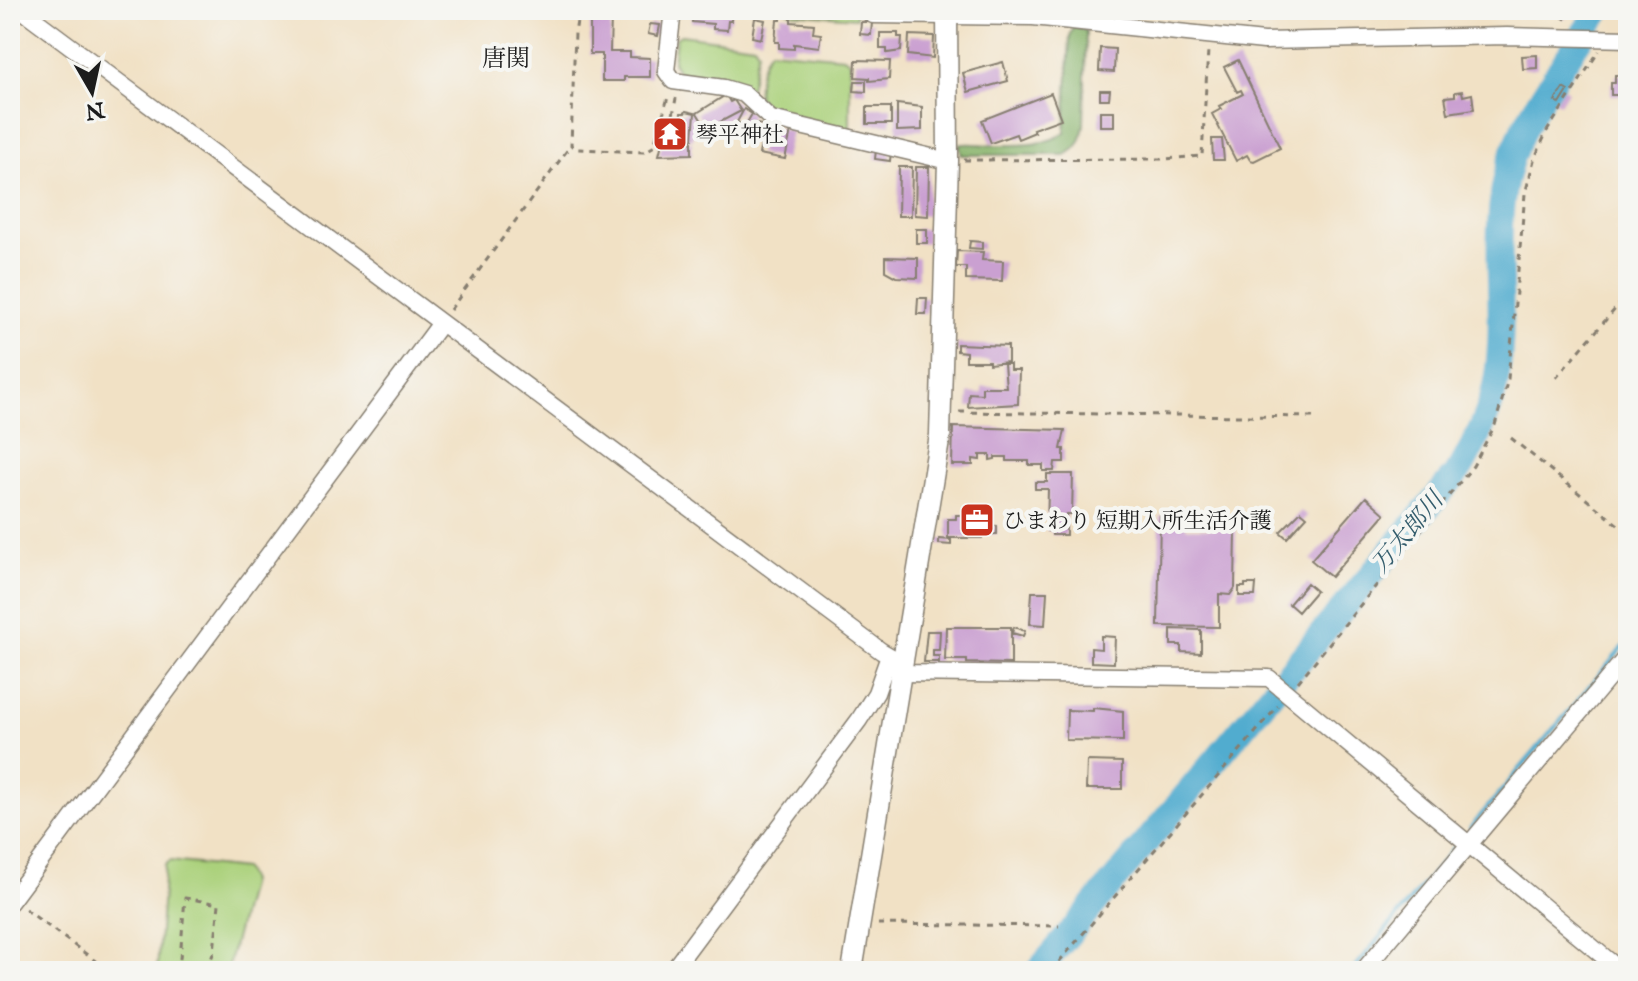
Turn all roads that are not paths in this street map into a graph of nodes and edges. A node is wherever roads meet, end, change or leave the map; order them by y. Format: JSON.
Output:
{"nodes":[{"id":1,"x":22,"y":10,"type":"edge"},
{"id":2,"x":673,"y":10,"type":"edge"},
{"id":3,"x":865,"y":10,"type":"edge"},
{"id":4,"x":947,"y":13,"type":"edge"},
{"id":5,"x":1034,"y":14,"type":"edge"},
{"id":6,"x":1628,"y":39,"type":"edge"},
{"id":7,"x":948,"y":161,"type":"junction"},
{"id":8,"x":441,"y":323,"type":"junction"},
{"id":9,"x":1628,"y":655,"type":"edge"},
{"id":10,"x":897,"y":664,"type":"junction"},
{"id":11,"x":1470,"y":844,"type":"junction"},
{"id":12,"x":11,"y":901,"type":"edge"},
{"id":13,"x":672,"y":971,"type":"edge"},
{"id":14,"x":852,"y":971,"type":"edge"},
{"id":15,"x":1363,"y":971,"type":"edge"},
{"id":16,"x":1621,"y":971,"type":"edge"}],
"edges":[{"from":1,"to":8,"type":"street"},
{"from":2,"to":7,"type":"street"},
{"from":3,"to":4,"type":"street"},
{"from":4,"to":5,"type":"street"},
{"from":4,"to":7,"type":"street"},
{"from":5,"to":6,"type":"street"},
{"from":7,"to":10,"type":"street"},
{"from":8,"to":10,"type":"street"},
{"from":8,"to":12,"type":"street"},
{"from":9,"to":11,"type":"street"},
{"from":10,"to":11,"type":"street"},
{"from":10,"to":13,"type":"street"},
{"from":10,"to":14,"type":"street"},
{"from":11,"to":15,"type":"street"},
{"from":11,"to":16,"type":"street"}]}
